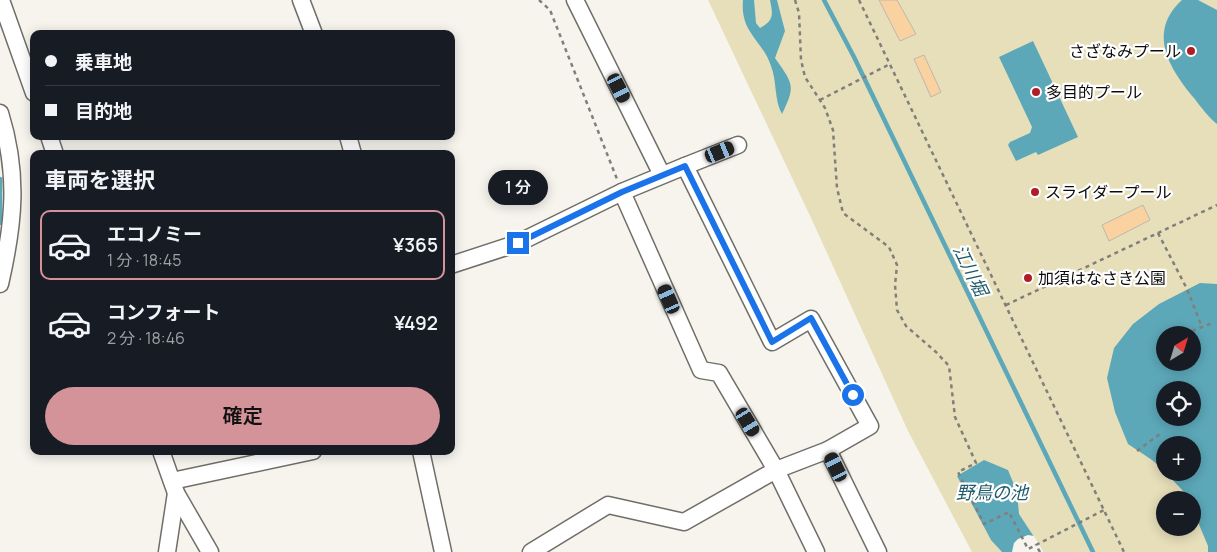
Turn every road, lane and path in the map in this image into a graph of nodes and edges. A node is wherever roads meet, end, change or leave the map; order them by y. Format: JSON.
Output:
{"nodes":[{"id":1,"x":1,"y":0,"type":"edge"},
{"id":2,"x":301,"y":0,"type":"edge"},
{"id":3,"x":539,"y":0,"type":"edge"},
{"id":4,"x":575,"y":0,"type":"edge"},
{"id":5,"x":795,"y":0,"type":"edge"},
{"id":6,"x":859,"y":0,"type":"edge"},
{"id":7,"x":312,"y":30,"type":"edge"},
{"id":8,"x":890,"y":64,"type":"junction"},
{"id":9,"x":30,"y":82,"type":"edge"},
{"id":10,"x":820,"y":100,"type":"junction"},
{"id":11,"x":0,"y":113,"type":"edge"},
{"id":12,"x":738,"y":145,"type":"dead end"},
{"id":13,"x":685,"y":166,"type":"junction"},
{"id":14,"x":662,"y":175,"type":"junction"},
{"id":15,"x":622,"y":192,"type":"junction"},
{"id":16,"x":1217,"y":205,"type":"edge"},
{"id":17,"x":1157,"y":233,"type":"junction"},
{"id":18,"x":455,"y":264,"type":"edge"},
{"id":19,"x":0,"y":284,"type":"edge"},
{"id":20,"x":1006,"y":305,"type":"junction"},
{"id":21,"x":1212,"y":323,"type":"dead end"},
{"id":22,"x":1202,"y":327,"type":"joint"},
{"id":23,"x":1160,"y":434,"type":"dead end"},
{"id":24,"x":828,"y":450,"type":"junction"},
{"id":25,"x":1137,"y":451,"type":"dead end"},
{"id":26,"x":162,"y":455,"type":"edge"},
{"id":27,"x":298,"y":455,"type":"edge"},
{"id":28,"x":422,"y":455,"type":"edge"},
{"id":29,"x":776,"y":470,"type":"junction"},
{"id":30,"x":174,"y":487,"type":"junction"},
{"id":31,"x":1104,"y":510,"type":"junction"},
{"id":32,"x":1038,"y":544,"type":"junction"},
{"id":33,"x":167,"y":552,"type":"edge"},
{"id":34,"x":210,"y":552,"type":"edge"},
{"id":35,"x":443,"y":552,"type":"edge"},
{"id":36,"x":531,"y":552,"type":"edge"},
{"id":37,"x":816,"y":552,"type":"edge"},
{"id":38,"x":878,"y":552,"type":"edge"},
{"id":39,"x":1040,"y":552,"type":"edge"},
{"id":40,"x":1124,"y":552,"type":"edge"}],
"edges":[{"from":1,"to":9,"type":"street"},
{"from":2,"to":7,"type":"street"},
{"from":3,"to":15,"type":"path"},
{"from":4,"to":14,"type":"street"},
{"from":5,"to":10,"type":"path"},
{"from":6,"to":8,"type":"path"},
{"from":8,"to":10,"type":"path"},
{"from":8,"to":20,"type":"path"},
{"from":10,"to":32,"type":"path"},
{"from":11,"to":19,"type":"street"},
{"from":12,"to":13,"type":"street"},
{"from":13,"to":14,"type":"street"},
{"from":13,"to":24,"type":"street"},
{"from":14,"to":15,"type":"street"},
{"from":15,"to":18,"type":"street"},
{"from":15,"to":29,"type":"street"},
{"from":16,"to":17,"type":"path"},
{"from":17,"to":20,"type":"path"},
{"from":17,"to":22,"type":"path"},
{"from":20,"to":31,"type":"path"},
{"from":21,"to":22,"type":"path"},
{"from":23,"to":25,"type":"path"},
{"from":24,"to":29,"type":"street"},
{"from":24,"to":38,"type":"street"},
{"from":26,"to":30,"type":"street"},
{"from":27,"to":30,"type":"street"},
{"from":28,"to":35,"type":"street"},
{"from":29,"to":36,"type":"street"},
{"from":29,"to":37,"type":"street"},
{"from":30,"to":33,"type":"street"},
{"from":30,"to":34,"type":"street"},
{"from":31,"to":32,"type":"path"},
{"from":31,"to":40,"type":"path"},
{"from":32,"to":39,"type":"path"}]}
